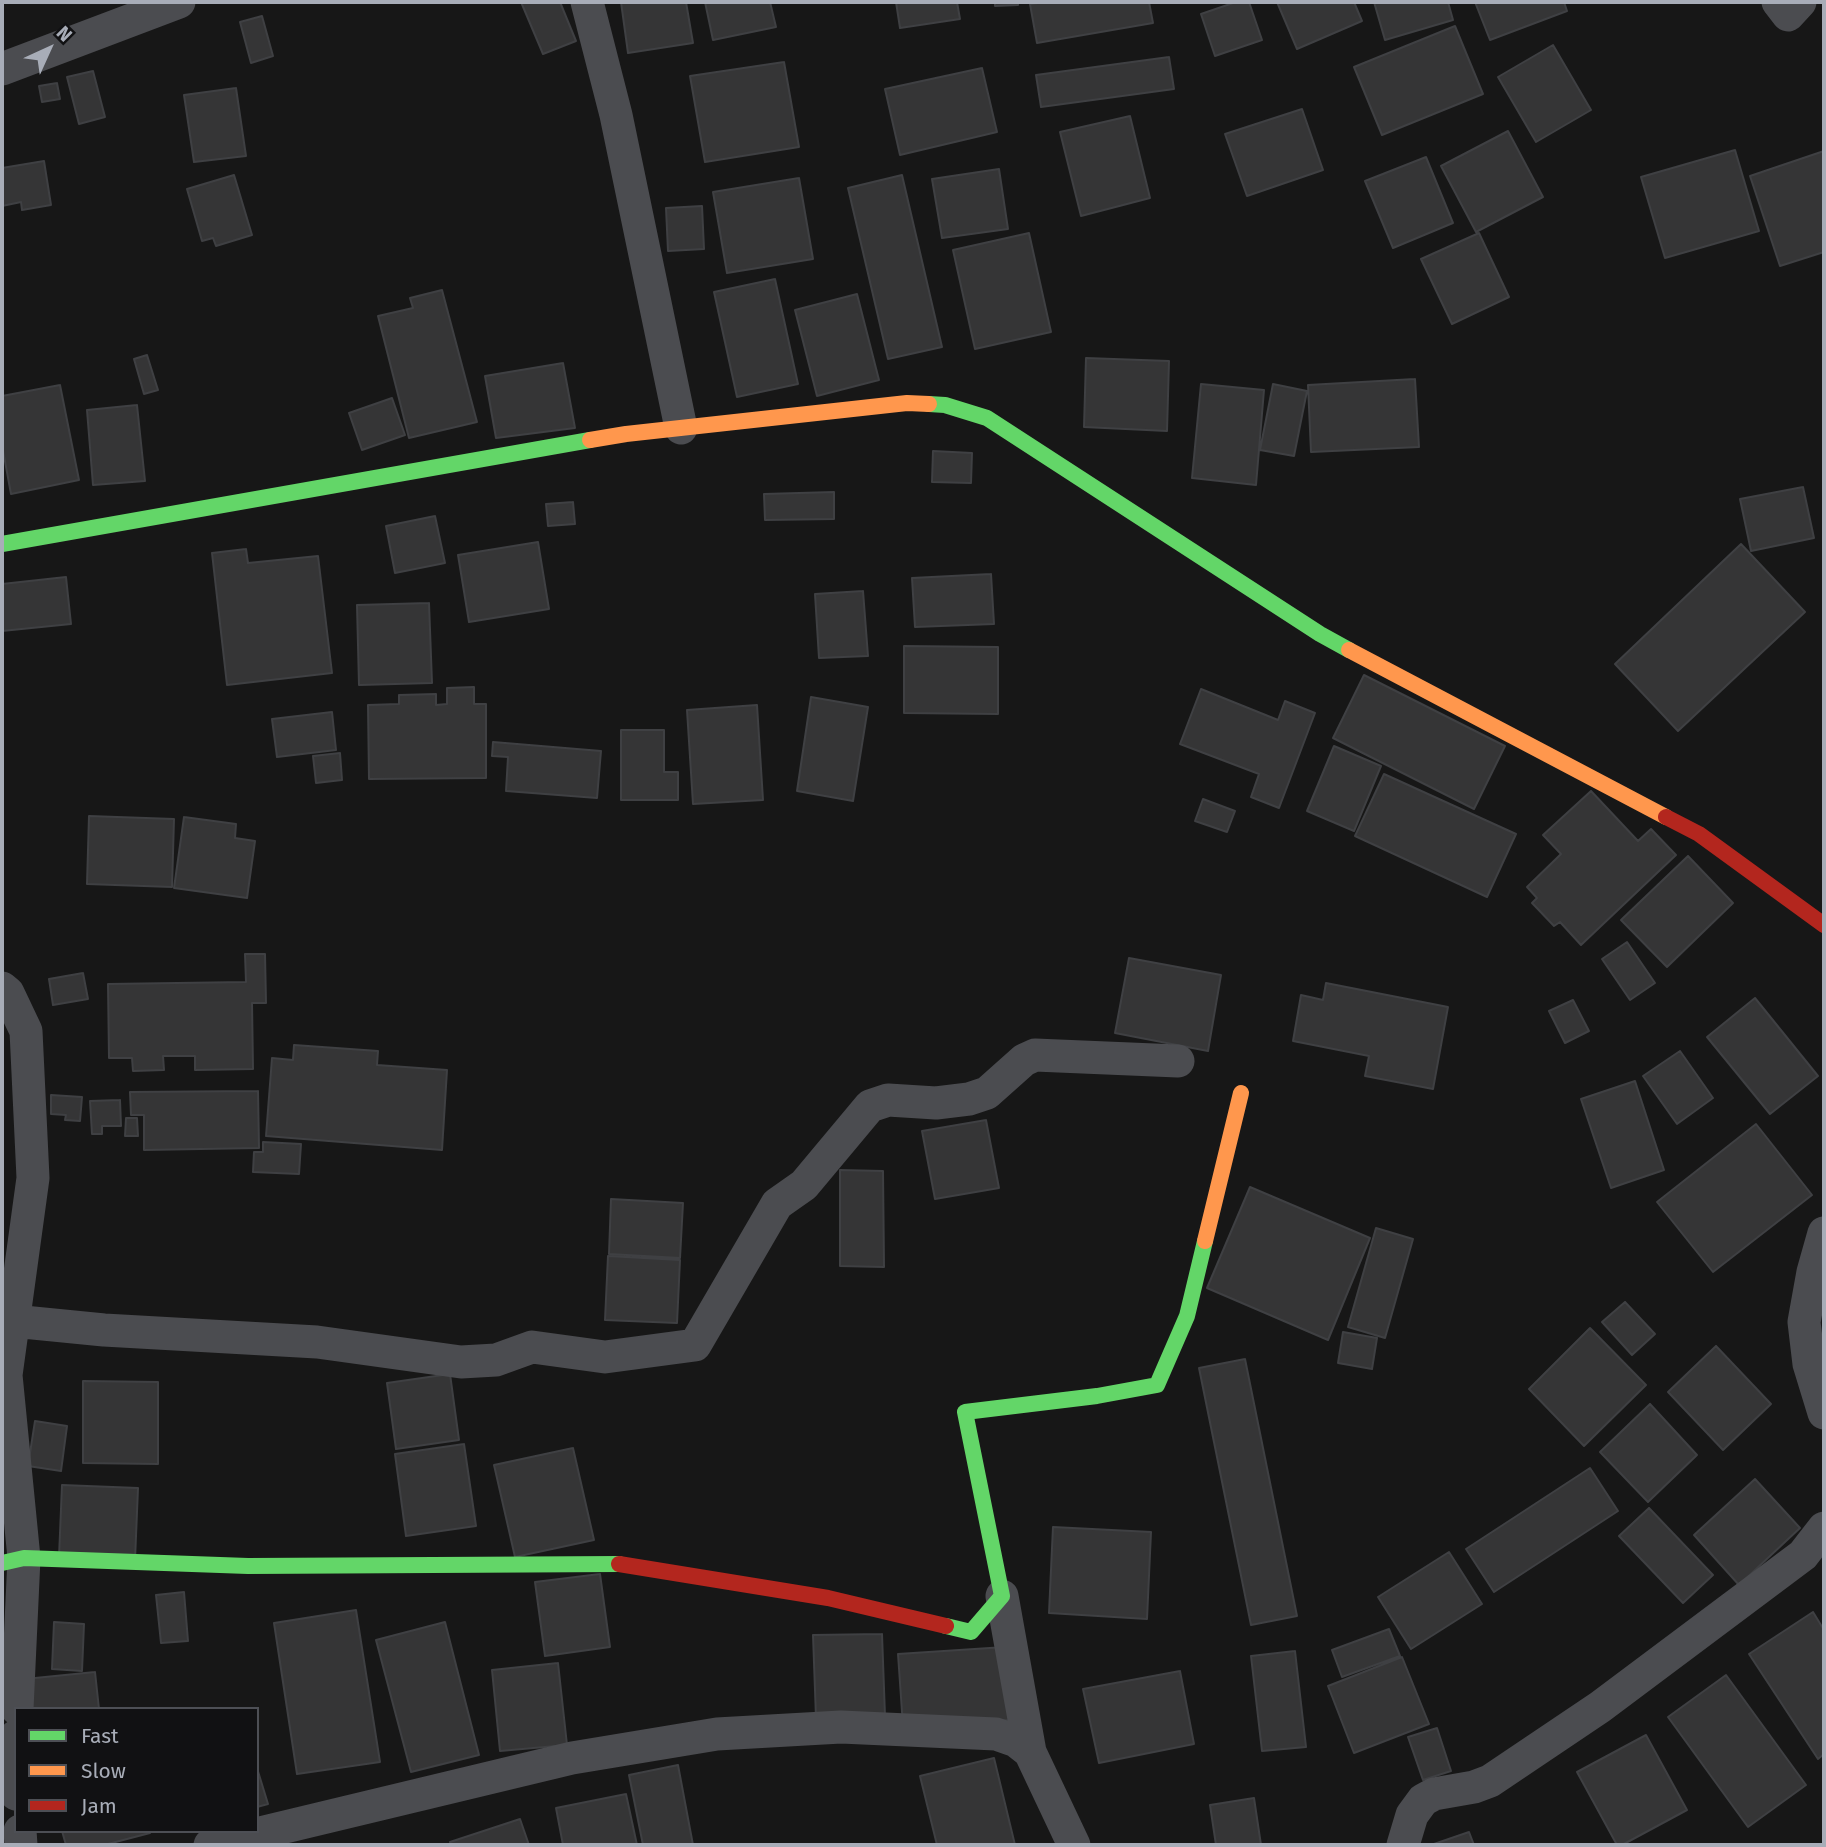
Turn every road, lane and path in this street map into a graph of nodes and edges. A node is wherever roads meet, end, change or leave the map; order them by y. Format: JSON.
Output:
{"nodes":[{"id":1,"x":179,"y":2,"type":"edge"},
{"id":2,"x":587,"y":2,"type":"edge"},
{"id":3,"x":1778,"y":2,"type":"edge"},
{"id":4,"x":1800,"y":2,"type":"edge"},
{"id":5,"x":2,"y":69,"type":"edge"},
{"id":6,"x":681,"y":428,"type":"junction"},
{"id":7,"x":2,"y":544,"type":"edge"},
{"id":8,"x":1824,"y":925,"type":"edge"},
{"id":9,"x":2,"y":988,"type":"edge"},
{"id":10,"x":1178,"y":1061,"type":"dead end"},
{"id":11,"x":1241,"y":1093,"type":"dead end"},
{"id":12,"x":1824,"y":1233,"type":"edge"},
{"id":13,"x":13,"y":1321,"type":"junction"},
{"id":14,"x":4,"y":1375,"type":"edge"},
{"id":15,"x":1824,"y":1413,"type":"edge"},
{"id":16,"x":1824,"y":1528,"type":"edge"},
{"id":17,"x":13,"y":1561,"type":"edge"},
{"id":18,"x":1002,"y":1596,"type":"junction"},
{"id":19,"x":17,"y":1707,"type":"edge"},
{"id":20,"x":1030,"y":1752,"type":"junction"},
{"id":21,"x":210,"y":1845,"type":"edge"},
{"id":22,"x":1074,"y":1845,"type":"edge"},
{"id":23,"x":1403,"y":1845,"type":"edge"}],
"edges":[{"from":1,"to":5,"type":"street"},
{"from":2,"to":6,"type":"street"},
{"from":3,"to":4,"type":"street"},
{"from":6,"to":7,"type":"street"},
{"from":6,"to":8,"type":"street"},
{"from":9,"to":13,"type":"street"},
{"from":10,"to":13,"type":"street"},
{"from":11,"to":18,"type":"street"},
{"from":12,"to":15,"type":"street"},
{"from":13,"to":14,"type":"street"},
{"from":14,"to":17,"type":"street"},
{"from":16,"to":23,"type":"street"},
{"from":17,"to":18,"type":"street"},
{"from":17,"to":19,"type":"street"},
{"from":18,"to":20,"type":"street"},
{"from":20,"to":21,"type":"street"},
{"from":20,"to":22,"type":"street"}]}
